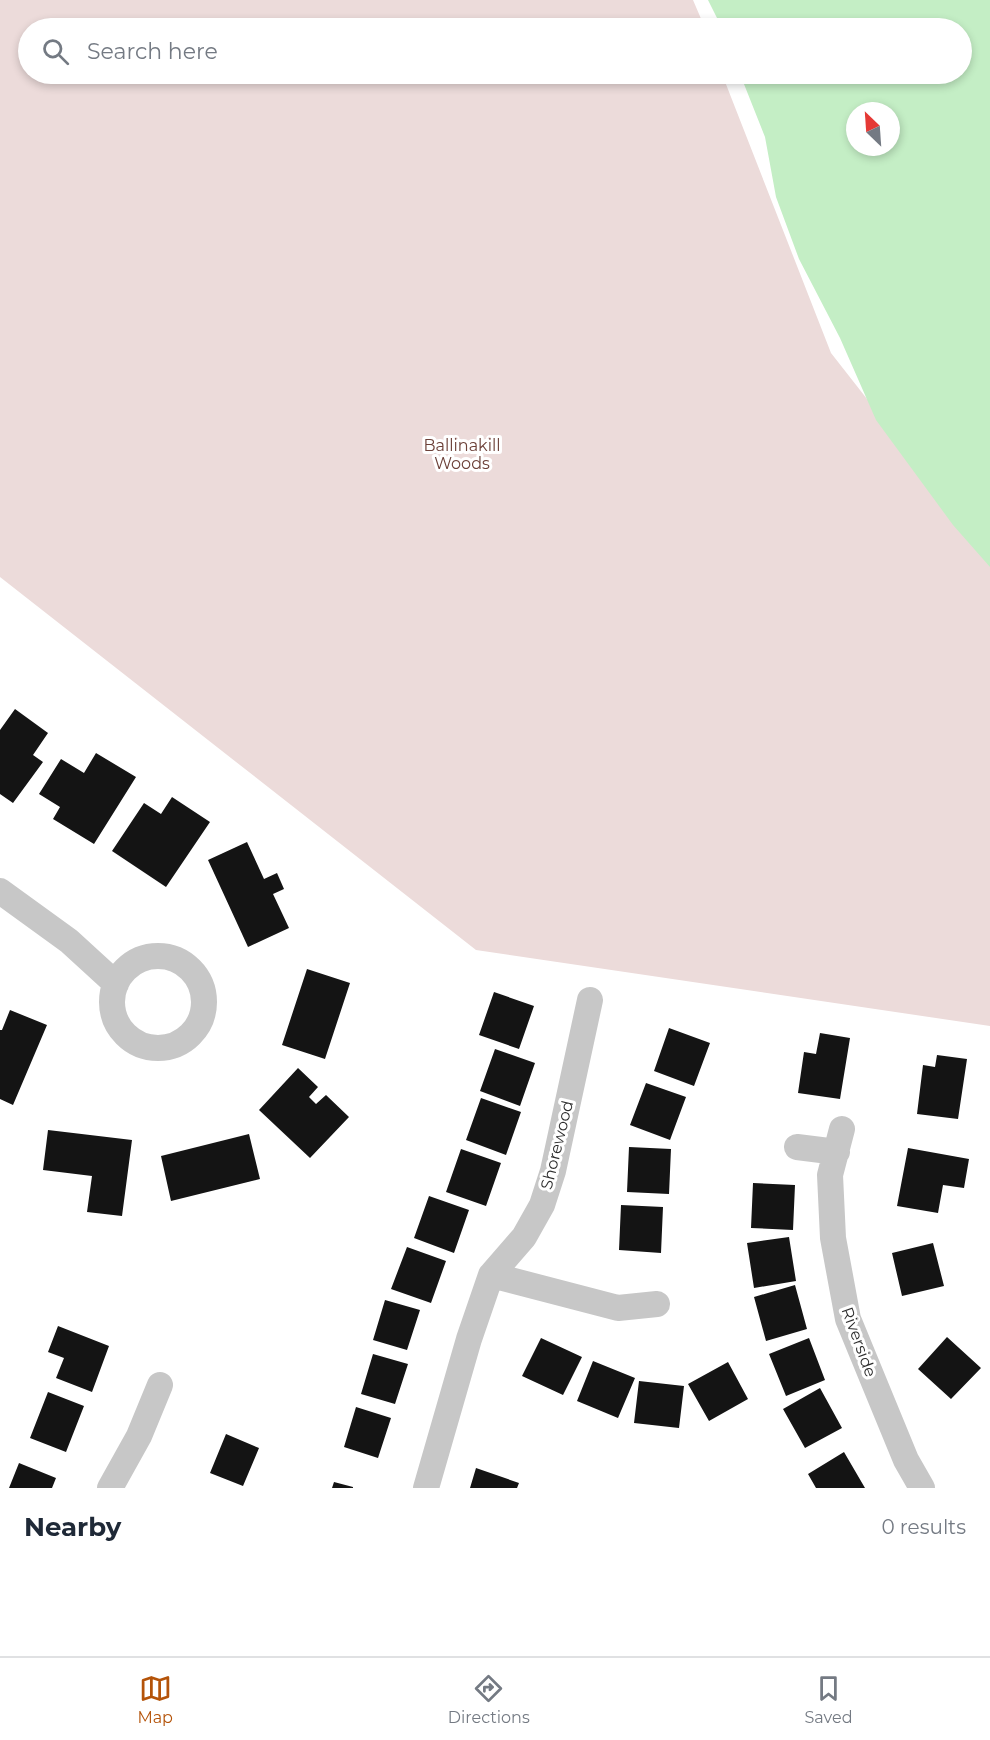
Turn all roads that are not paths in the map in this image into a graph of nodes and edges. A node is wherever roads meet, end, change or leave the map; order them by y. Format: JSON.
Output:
{"nodes":[{"id":1,"x":0,"y":891,"type":"edge"},
{"id":2,"x":116,"y":984,"type":"dead end"},
{"id":3,"x":590,"y":1000,"type":"dead end"},
{"id":4,"x":797,"y":1147,"type":"dead end"},
{"id":5,"x":491,"y":1275,"type":"junction"},
{"id":6,"x":657,"y":1304,"type":"dead end"},
{"id":7,"x":160,"y":1385,"type":"dead end"},
{"id":8,"x":110,"y":1488,"type":"edge"},
{"id":9,"x":426,"y":1488,"type":"edge"},
{"id":10,"x":922,"y":1488,"type":"edge"}],
"edges":[{"from":1,"to":2,"type":"street"},
{"from":3,"to":5,"type":"street","name":"Shorewood"},
{"from":4,"to":10,"type":"street","name":"Riverside"},
{"from":5,"to":6,"type":"street"},
{"from":5,"to":9,"type":"street","name":"Shorewood"},
{"from":7,"to":8,"type":"street"}]}
